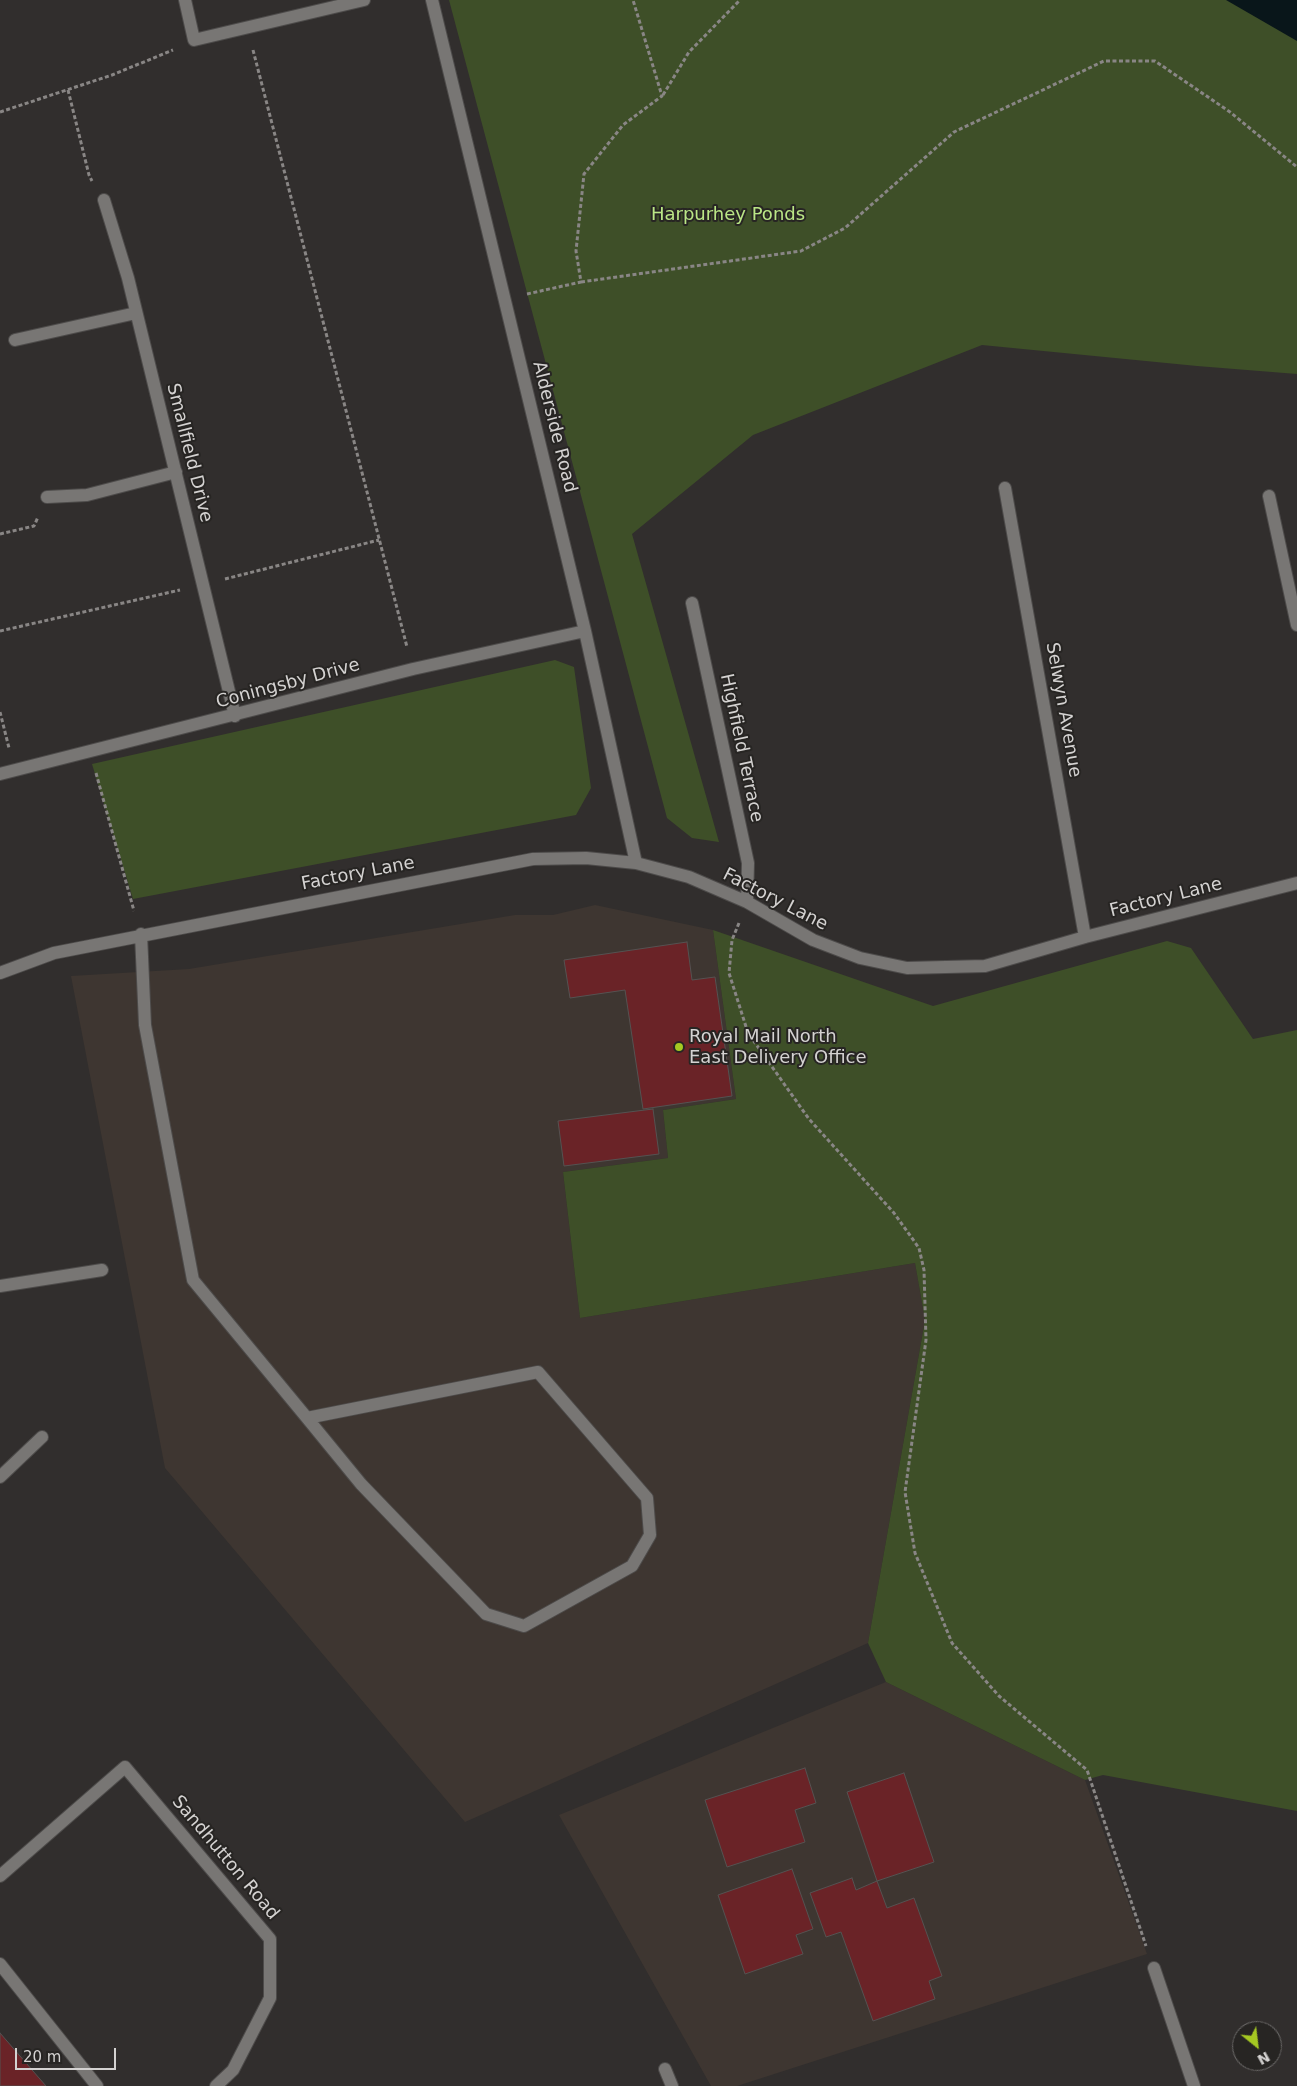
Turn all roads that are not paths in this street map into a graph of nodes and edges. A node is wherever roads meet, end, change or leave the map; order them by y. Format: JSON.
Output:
{"nodes":[{"id":1,"x":185,"y":0,"type":"edge"},
{"id":2,"x":364,"y":0,"type":"edge"},
{"id":3,"x":432,"y":0,"type":"edge"},
{"id":4,"x":104,"y":200,"type":"road end"},
{"id":5,"x":136,"y":313,"type":"junction"},
{"id":6,"x":15,"y":340,"type":"dead end"},
{"id":7,"x":176,"y":472,"type":"junction"},
{"id":8,"x":1005,"y":488,"type":"dead end"},
{"id":9,"x":1268,"y":496,"type":"dead end"},
{"id":10,"x":47,"y":497,"type":"road end"},
{"id":11,"x":692,"y":603,"type":"dead end"},
{"id":12,"x":1297,"y":625,"type":"edge"},
{"id":13,"x":585,"y":631,"type":"junction"},
{"id":14,"x":235,"y":716,"type":"junction"},
{"id":15,"x":0,"y":774,"type":"edge"},
{"id":16,"x":636,"y":863,"type":"junction"},
{"id":17,"x":1297,"y":883,"type":"edge"},
{"id":18,"x":747,"y":902,"type":"junction"},
{"id":19,"x":141,"y":934,"type":"junction"},
{"id":20,"x":1085,"y":937,"type":"junction"},
{"id":21,"x":0,"y":973,"type":"edge"},
{"id":22,"x":102,"y":1270,"type":"dead end"},
{"id":23,"x":0,"y":1286,"type":"edge"},
{"id":24,"x":307,"y":1418,"type":"junction"},
{"id":25,"x":42,"y":1437,"type":"dead end"},
{"id":26,"x":0,"y":1477,"type":"edge"},
{"id":27,"x":0,"y":1876,"type":"edge"},
{"id":28,"x":0,"y":1964,"type":"edge"},
{"id":29,"x":1154,"y":1968,"type":"road end"},
{"id":30,"x":666,"y":2069,"type":"dead end"},
{"id":31,"x":97,"y":2086,"type":"edge"},
{"id":32,"x":216,"y":2086,"type":"edge"},
{"id":33,"x":672,"y":2086,"type":"edge"},
{"id":34,"x":1194,"y":2086,"type":"edge"}],
"edges":[{"from":1,"to":2,"type":"street"},
{"from":3,"to":13,"type":"street","name":"Alderside Road"},
{"from":4,"to":5,"type":"street","name":"Smallfield Drive"},
{"from":5,"to":6,"type":"street"},
{"from":5,"to":7,"type":"street","name":"Smallfield Drive"},
{"from":7,"to":10,"type":"street"},
{"from":7,"to":14,"type":"street","name":"Smallfield Drive"},
{"from":8,"to":20,"type":"street","name":"Selwyn Avenue"},
{"from":9,"to":12,"type":"street"},
{"from":11,"to":18,"type":"street","name":"Highfield Terrace"},
{"from":13,"to":14,"type":"street","name":"Coningsby Drive"},
{"from":13,"to":16,"type":"street","name":"Alderside Road"},
{"from":14,"to":15,"type":"street","name":"Coningsby Drive"},
{"from":16,"to":18,"type":"street","name":"Factory Lane"},
{"from":16,"to":19,"type":"street","name":"Factory Lane"},
{"from":17,"to":20,"type":"street","name":"Factory Lane"},
{"from":18,"to":20,"type":"street","name":"Factory Lane"},
{"from":19,"to":21,"type":"street","name":"Factory Lane"},
{"from":19,"to":24,"type":"street"},
{"from":22,"to":23,"type":"street"},
{"from":24,"to":24,"type":"street"},
{"from":25,"to":26,"type":"street"},
{"from":27,"to":32,"type":"street","name":"Sandhutton Road"},
{"from":28,"to":31,"type":"street"},
{"from":29,"to":34,"type":"street"},
{"from":30,"to":33,"type":"street"}]}
